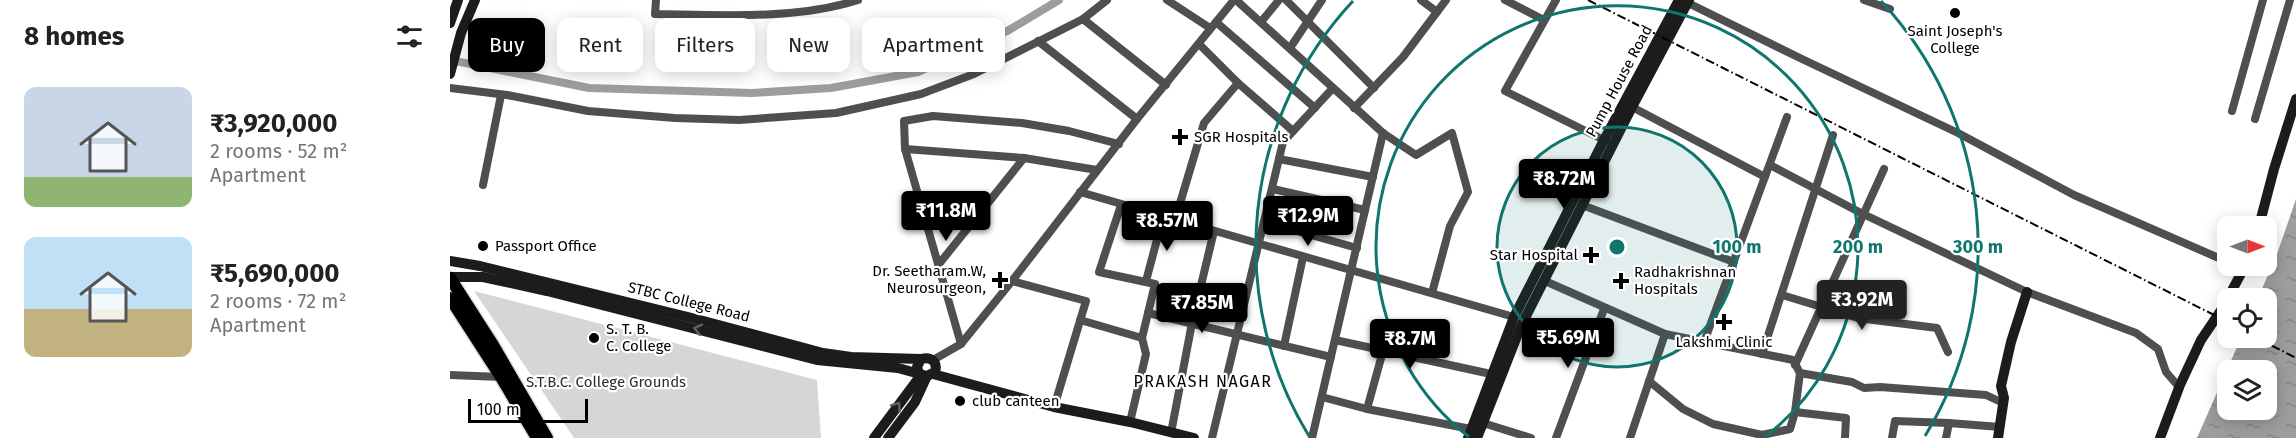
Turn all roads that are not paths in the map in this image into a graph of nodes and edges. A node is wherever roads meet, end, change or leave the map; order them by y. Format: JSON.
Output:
{"nodes":[{"id":1,"x":458,"y":0,"type":"edge"},
{"id":2,"x":474,"y":0,"type":"edge"},
{"id":3,"x":656,"y":0,"type":"edge"},
{"id":4,"x":855,"y":0,"type":"edge"},
{"id":5,"x":1107,"y":0,"type":"edge"},
{"id":6,"x":1167,"y":0,"type":"edge"},
{"id":7,"x":1235,"y":0,"type":"edge"},
{"id":8,"x":1279,"y":0,"type":"edge"},
{"id":9,"x":1286,"y":0,"type":"edge"},
{"id":10,"x":1322,"y":0,"type":"edge"},
{"id":11,"x":1421,"y":0,"type":"edge"},
{"id":12,"x":1446,"y":0,"type":"edge"},
{"id":13,"x":1505,"y":0,"type":"edge"},
{"id":14,"x":1556,"y":0,"type":"edge"},
{"id":15,"x":1864,"y":0,"type":"edge"},
{"id":16,"x":2263,"y":0,"type":"edge"},
{"id":17,"x":2290,"y":0,"type":"edge"},
{"id":18,"x":1685,"y":1,"type":"edge"},
{"id":19,"x":1890,"y":9,"type":"dead end"},
{"id":20,"x":1437,"y":12,"type":"junction"},
{"id":21,"x":1083,"y":19,"type":"junction"},
{"id":22,"x":1544,"y":20,"type":"junction"},
{"id":23,"x":1307,"y":21,"type":"junction"},
{"id":24,"x":450,"y":22,"type":"edge"},
{"id":25,"x":1261,"y":22,"type":"junction"},
{"id":26,"x":1213,"y":25,"type":"junction"},
{"id":27,"x":1038,"y":41,"type":"junction"},
{"id":28,"x":1199,"y":44,"type":"junction"},
{"id":29,"x":1290,"y":48,"type":"junction"},
{"id":30,"x":450,"y":74,"type":"edge"},
{"id":31,"x":1238,"y":83,"type":"junction"},
{"id":32,"x":1166,"y":84,"type":"junction"},
{"id":33,"x":450,"y":88,"type":"edge"},
{"id":34,"x":1333,"y":88,"type":"junction"},
{"id":35,"x":1374,"y":88,"type":"junction"},
{"id":36,"x":501,"y":95,"type":"junction"},
{"id":37,"x":2296,"y":99,"type":"edge"},
{"id":38,"x":1632,"y":107,"type":"junction"},
{"id":39,"x":1315,"y":108,"type":"junction"},
{"id":40,"x":1354,"y":108,"type":"junction"},
{"id":41,"x":2232,"y":111,"type":"dead end"},
{"id":42,"x":1787,"y":117,"type":"dead end"},
{"id":43,"x":1137,"y":118,"type":"junction"},
{"id":44,"x":2254,"y":119,"type":"dead end"},
{"id":45,"x":1293,"y":131,"type":"junction"},
{"id":46,"x":1383,"y":133,"type":"junction"},
{"id":47,"x":1833,"y":135,"type":"dead end"},
{"id":48,"x":1609,"y":142,"type":"junction"},
{"id":49,"x":1119,"y":144,"type":"junction"},
{"id":50,"x":905,"y":149,"type":"junction"},
{"id":51,"x":1024,"y":158,"type":"junction"},
{"id":52,"x":1279,"y":159,"type":"junction"},
{"id":53,"x":1770,"y":165,"type":"junction"},
{"id":54,"x":1884,"y":169,"type":"dead end"},
{"id":55,"x":1097,"y":170,"type":"junction"},
{"id":56,"x":1373,"y":177,"type":"junction"},
{"id":57,"x":1765,"y":177,"type":"junction"},
{"id":58,"x":483,"y":184,"type":"dead end"},
{"id":59,"x":1273,"y":189,"type":"junction"},
{"id":60,"x":1816,"y":189,"type":"junction"},
{"id":61,"x":1080,"y":192,"type":"junction"},
{"id":62,"x":1121,"y":205,"type":"junction"},
{"id":63,"x":1582,"y":205,"type":"junction"},
{"id":64,"x":1365,"y":210,"type":"junction"},
{"id":65,"x":1864,"y":214,"type":"junction"},
{"id":66,"x":2262,"y":216,"type":"edge"},
{"id":67,"x":1163,"y":217,"type":"junction"},
{"id":68,"x":1175,"y":220,"type":"junction"},
{"id":69,"x":1266,"y":222,"type":"junction"},
{"id":70,"x":1214,"y":231,"type":"junction"},
{"id":71,"x":1258,"y":244,"type":"junction"},
{"id":72,"x":1357,"y":248,"type":"junction"},
{"id":73,"x":1304,"y":257,"type":"junction"},
{"id":74,"x":2217,"y":257,"type":"edge"},
{"id":75,"x":450,"y":261,"type":"edge"},
{"id":76,"x":1734,"y":262,"type":"junction"},
{"id":77,"x":939,"y":264,"type":"junction"},
{"id":78,"x":1351,"y":270,"type":"junction"},
{"id":79,"x":450,"y":277,"type":"edge"},
{"id":80,"x":1012,"y":281,"type":"junction"},
{"id":81,"x":1146,"y":281,"type":"junction"},
{"id":82,"x":1545,"y":281,"type":"junction"},
{"id":83,"x":2027,"y":292,"type":"junction"},
{"id":84,"x":1432,"y":293,"type":"junction"},
{"id":85,"x":1782,"y":295,"type":"junction"},
{"id":86,"x":450,"y":298,"type":"edge"},
{"id":87,"x":1821,"y":307,"type":"junction"},
{"id":88,"x":1604,"y":309,"type":"junction"},
{"id":89,"x":454,"y":313,"type":"edge"},
{"id":90,"x":1148,"y":313,"type":"junction"},
{"id":91,"x":1514,"y":316,"type":"junction"},
{"id":92,"x":2217,"y":316,"type":"edge"},
{"id":93,"x":1080,"y":320,"type":"junction"},
{"id":94,"x":1192,"y":323,"type":"junction"},
{"id":95,"x":1236,"y":334,"type":"junction"},
{"id":96,"x":1665,"y":334,"type":"junction"},
{"id":97,"x":1143,"y":338,"type":"junction"},
{"id":98,"x":1335,"y":340,"type":"junction"},
{"id":99,"x":1704,"y":342,"type":"junction"},
{"id":100,"x":961,"y":344,"type":"junction"},
{"id":101,"x":1284,"y":346,"type":"junction"},
{"id":102,"x":1383,"y":351,"type":"junction"},
{"id":103,"x":1948,"y":352,"type":"dead end"},
{"id":104,"x":1762,"y":354,"type":"junction"},
{"id":105,"x":1331,"y":357,"type":"junction"},
{"id":106,"x":921,"y":359,"type":"junction"},
{"id":107,"x":933,"y":360,"type":"junction"},
{"id":108,"x":1795,"y":365,"type":"junction"},
{"id":109,"x":1800,"y":373,"type":"junction"},
{"id":110,"x":925,"y":374,"type":"junction"},
{"id":111,"x":450,"y":375,"type":"edge"},
{"id":112,"x":1491,"y":375,"type":"junction"},
{"id":113,"x":501,"y":377,"type":"junction"},
{"id":114,"x":1649,"y":381,"type":"junction"},
{"id":115,"x":2179,"y":387,"type":"junction"},
{"id":116,"x":1322,"y":397,"type":"junction"},
{"id":117,"x":2003,"y":400,"type":"junction"},
{"id":118,"x":1054,"y":407,"type":"junction"},
{"id":119,"x":1367,"y":408,"type":"junction"},
{"id":120,"x":1795,"y":412,"type":"junction"},
{"id":121,"x":1130,"y":422,"type":"junction"},
{"id":122,"x":1483,"y":423,"type":"junction"},
{"id":123,"x":1949,"y":423,"type":"junction"},
{"id":124,"x":1171,"y":433,"type":"junction"},
{"id":125,"x":1999,"y":433,"type":"edge"},
{"id":126,"x":1472,"y":435,"type":"edge"},
{"id":127,"x":1762,"y":437,"type":"edge"},
{"id":128,"x":537,"y":438,"type":"edge"},
{"id":129,"x":547,"y":438,"type":"edge"},
{"id":130,"x":873,"y":438,"type":"edge"},
{"id":131,"x":888,"y":438,"type":"edge"},
{"id":132,"x":1192,"y":438,"type":"edge"},
{"id":133,"x":1212,"y":438,"type":"edge"},
{"id":134,"x":1312,"y":438,"type":"edge"},
{"id":135,"x":1531,"y":438,"type":"edge"},
{"id":136,"x":1557,"y":438,"type":"edge"},
{"id":137,"x":1630,"y":438,"type":"edge"},
{"id":138,"x":1845,"y":438,"type":"edge"},
{"id":139,"x":1892,"y":438,"type":"edge"},
{"id":140,"x":1946,"y":438,"type":"edge"},
{"id":141,"x":2160,"y":438,"type":"edge"}],
"edges":[{"from":1,"to":24,"type":"street"},
{"from":2,"to":30,"type":"street"},
{"from":3,"to":4,"type":"street"},
{"from":5,"to":21,"type":"street"},
{"from":6,"to":26,"type":"street"},
{"from":7,"to":25,"type":"street"},
{"from":7,"to":26,"type":"street"},
{"from":8,"to":25,"type":"street"},
{"from":9,"to":23,"type":"street"},
{"from":10,"to":23,"type":"street"},
{"from":11,"to":20,"type":"street"},
{"from":12,"to":20,"type":"street"},
{"from":13,"to":22,"type":"street"},
{"from":14,"to":22,"type":"street"},
{"from":15,"to":19,"type":"street"},
{"from":16,"to":41,"type":"street"},
{"from":17,"to":44,"type":"street"},
{"from":18,"to":38,"type":"street"},
{"from":18,"to":48,"type":"street","name":"Pump House Road"},
{"from":18,"to":74,"type":"street"},
{"from":20,"to":35,"type":"street"},
{"from":21,"to":27,"type":"street"},
{"from":21,"to":32,"type":"street"},
{"from":22,"to":48,"type":"street"},
{"from":23,"to":29,"type":"street"},
{"from":23,"to":35,"type":"street"},
{"from":25,"to":29,"type":"street"},
{"from":26,"to":28,"type":"street"},
{"from":26,"to":39,"type":"street"},
{"from":27,"to":36,"type":"street"},
{"from":27,"to":43,"type":"street"},
{"from":28,"to":31,"type":"street"},
{"from":28,"to":32,"type":"street"},
{"from":29,"to":34,"type":"street"},
{"from":31,"to":45,"type":"street"},
{"from":31,"to":68,"type":"street"},
{"from":32,"to":43,"type":"street"},
{"from":33,"to":36,"type":"street"},
{"from":34,"to":39,"type":"street"},
{"from":34,"to":40,"type":"street"},
{"from":35,"to":40,"type":"street"},
{"from":36,"to":58,"type":"street"},
{"from":37,"to":66,"type":"street"},
{"from":38,"to":48,"type":"street"},
{"from":38,"to":57,"type":"street"},
{"from":39,"to":45,"type":"street"},
{"from":40,"to":46,"type":"street"},
{"from":42,"to":53,"type":"street"},
{"from":43,"to":49,"type":"street"},
{"from":45,"to":52,"type":"street"},
{"from":46,"to":56,"type":"street"},
{"from":46,"to":84,"type":"street"},
{"from":47,"to":60,"type":"street"},
{"from":48,"to":63,"type":"street"},
{"from":48,"to":91,"type":"street","name":"Pump House Road"},
{"from":49,"to":50,"type":"street"},
{"from":49,"to":55,"type":"street"},
{"from":50,"to":51,"type":"street"},
{"from":50,"to":77,"type":"street"},
{"from":51,"to":55,"type":"street"},
{"from":51,"to":77,"type":"street"},
{"from":52,"to":56,"type":"street"},
{"from":52,"to":59,"type":"street"},
{"from":53,"to":57,"type":"street"},
{"from":53,"to":60,"type":"street"},
{"from":54,"to":65,"type":"street"},
{"from":55,"to":61,"type":"street"},
{"from":56,"to":64,"type":"street"},
{"from":57,"to":76,"type":"street"},
{"from":59,"to":64,"type":"street"},
{"from":59,"to":69,"type":"street"},
{"from":60,"to":65,"type":"street"},
{"from":60,"to":85,"type":"street"},
{"from":61,"to":62,"type":"street"},
{"from":61,"to":80,"type":"street"},
{"from":62,"to":67,"type":"street"},
{"from":62,"to":81,"type":"street"},
{"from":63,"to":76,"type":"street"},
{"from":63,"to":82,"type":"street"},
{"from":64,"to":72,"type":"street"},
{"from":65,"to":83,"type":"street"},
{"from":65,"to":87,"type":"street"},
{"from":67,"to":68,"type":"street"},
{"from":67,"to":81,"type":"street"},
{"from":68,"to":70,"type":"street"},
{"from":69,"to":71,"type":"street"},
{"from":69,"to":72,"type":"street"},
{"from":70,"to":71,"type":"street"},
{"from":70,"to":94,"type":"street"},
{"from":71,"to":73,"type":"street"},
{"from":71,"to":95,"type":"street"},
{"from":72,"to":78,"type":"street"},
{"from":73,"to":78,"type":"street"},
{"from":73,"to":101,"type":"street"},
{"from":75,"to":106,"type":"street","name":"STBC College Road"},
{"from":76,"to":99,"type":"street"},
{"from":77,"to":100,"type":"street"},
{"from":78,"to":84,"type":"street"},
{"from":78,"to":98,"type":"street"},
{"from":110,"to":79,"type":"street","name":"STBC College Road","one_way":true},
{"from":79,"to":129,"type":"main road"},
{"from":80,"to":93,"type":"street"},
{"from":80,"to":100,"type":"street"},
{"from":81,"to":90,"type":"street"},
{"from":82,"to":88,"type":"street"},
{"from":82,"to":122,"type":"street"},
{"from":83,"to":115,"type":"street"},
{"from":83,"to":117,"type":"street"},
{"from":84,"to":91,"type":"street"},
{"from":85,"to":87,"type":"street"},
{"from":85,"to":104,"type":"street"},
{"from":86,"to":89,"type":"main road"},
{"from":87,"to":103,"type":"street"},
{"from":87,"to":108,"type":"street"},
{"from":88,"to":96,"type":"street"},
{"from":88,"to":136,"type":"street"},
{"from":89,"to":113,"type":"main road"},
{"from":90,"to":94,"type":"street"},
{"from":90,"to":97,"type":"street"},
{"from":91,"to":112,"type":"street","name":"Pump House Road"},
{"from":92,"to":115,"type":"street"},
{"from":93,"to":97,"type":"street"},
{"from":93,"to":118,"type":"street"},
{"from":94,"to":95,"type":"street"},
{"from":94,"to":124,"type":"street"},
{"from":95,"to":101,"type":"street"},
{"from":95,"to":133,"type":"street"},
{"from":96,"to":99,"type":"street"},
{"from":96,"to":114,"type":"street"},
{"from":97,"to":121,"type":"street"},
{"from":98,"to":102,"type":"street"},
{"from":98,"to":105,"type":"street"},
{"from":99,"to":104,"type":"street"},
{"from":100,"to":107,"type":"street"},
{"from":101,"to":105,"type":"street"},
{"from":102,"to":112,"type":"street"},
{"from":102,"to":119,"type":"street"},
{"from":104,"to":108,"type":"street"},
{"from":105,"to":116,"type":"street"},
{"from":106,"to":107,"type":"street","name":"STBC College Road"},
{"from":106,"to":110,"type":"street"},
{"from":107,"to":110,"type":"street"},
{"from":108,"to":109,"type":"street"},
{"from":109,"to":117,"type":"street"},
{"from":109,"to":120,"type":"street"},
{"from":110,"to":118,"type":"street","name":"STBC College Road"},
{"from":130,"to":110,"type":"street","one_way":true},
{"from":110,"to":131,"type":"street"},
{"from":111,"to":113,"type":"street"},
{"from":112,"to":126,"type":"street","name":"Pump House Road"},
{"from":113,"to":128,"type":"main road"},
{"from":114,"to":127,"type":"street"},
{"from":114,"to":137,"type":"street"},
{"from":115,"to":141,"type":"street"},
{"from":116,"to":119,"type":"street"},
{"from":116,"to":134,"type":"street"},
{"from":117,"to":125,"type":"street"},
{"from":118,"to":121,"type":"street","name":"STBC College Road"},
{"from":119,"to":126,"type":"street"},
{"from":120,"to":127,"type":"street"},
{"from":120,"to":138,"type":"street"},
{"from":121,"to":124,"type":"street","name":"STBC College Road"},
{"from":122,"to":126,"type":"street"},
{"from":122,"to":135,"type":"street"},
{"from":123,"to":125,"type":"street"},
{"from":123,"to":139,"type":"street"},
{"from":123,"to":140,"type":"street"},
{"from":124,"to":132,"type":"street","name":"STBC College Road"}]}
